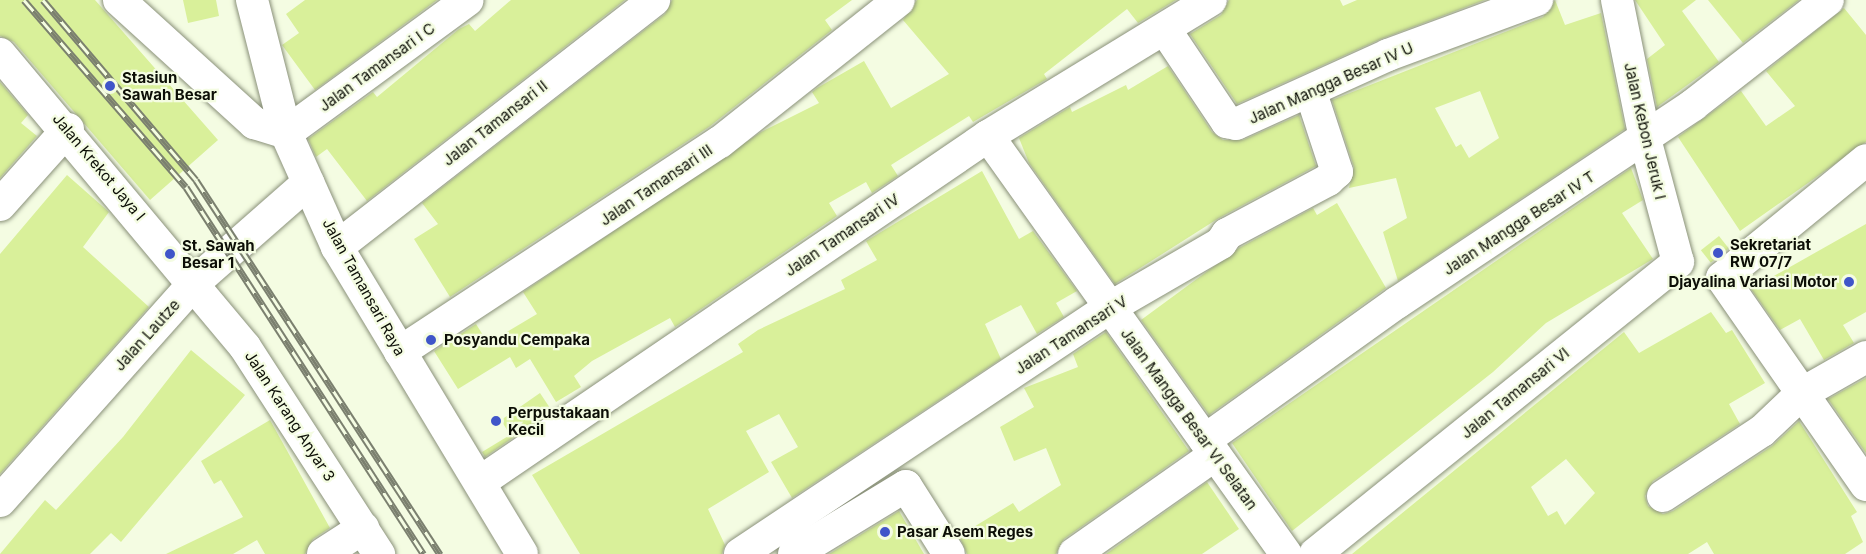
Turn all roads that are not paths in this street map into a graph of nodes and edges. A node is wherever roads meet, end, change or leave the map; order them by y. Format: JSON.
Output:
{"nodes":[{"id":1,"x":119,"y":0,"type":"edge"},
{"id":2,"x":252,"y":0,"type":"edge"},
{"id":3,"x":468,"y":0,"type":"edge"},
{"id":4,"x":654,"y":0,"type":"edge"},
{"id":5,"x":899,"y":0,"type":"edge"},
{"id":6,"x":1211,"y":0,"type":"edge"},
{"id":7,"x":1537,"y":0,"type":"edge"},
{"id":8,"x":1617,"y":0,"type":"edge"},
{"id":9,"x":1828,"y":0,"type":"edge"},
{"id":10,"x":1166,"y":32,"type":"junction"},
{"id":11,"x":0,"y":54,"type":"edge"},
{"id":12,"x":1311,"y":93,"type":"junction"},
{"id":13,"x":68,"y":129,"type":"junction"},
{"id":14,"x":286,"y":133,"type":"junction"},
{"id":15,"x":988,"y":136,"type":"junction"},
{"id":16,"x":1645,"y":139,"type":"junction"},
{"id":17,"x":1866,"y":160,"type":"edge"},
{"id":18,"x":308,"y":183,"type":"junction"},
{"id":19,"x":0,"y":205,"type":"edge"},
{"id":20,"x":337,"y":247,"type":"junction"},
{"id":21,"x":1678,"y":262,"type":"junction"},
{"id":22,"x":1722,"y":278,"type":"junction"},
{"id":23,"x":194,"y":283,"type":"junction"},
{"id":24,"x":1109,"y":308,"type":"junction"},
{"id":25,"x":399,"y":352,"type":"junction"},
{"id":26,"x":1866,"y":357,"type":"edge"},
{"id":27,"x":1801,"y":394,"type":"junction"},
{"id":28,"x":1210,"y":448,"type":"junction"},
{"id":29,"x":1863,"y":473,"type":"edge"},
{"id":30,"x":480,"y":482,"type":"junction"},
{"id":31,"x":1663,"y":496,"type":"dead end"},
{"id":32,"x":0,"y":501,"type":"edge"},
{"id":33,"x":363,"y":528,"type":"junction"},
{"id":34,"x":323,"y":554,"type":"edge"},
{"id":35,"x":379,"y":554,"type":"edge"},
{"id":36,"x":522,"y":554,"type":"edge"},
{"id":37,"x":740,"y":554,"type":"edge"},
{"id":38,"x":794,"y":554,"type":"edge"},
{"id":39,"x":949,"y":554,"type":"edge"},
{"id":40,"x":1074,"y":554,"type":"edge"},
{"id":41,"x":1286,"y":554,"type":"edge"},
{"id":42,"x":1315,"y":554,"type":"edge"}],
"edges":[{"from":1,"to":14,"type":"street"},
{"from":2,"to":14,"type":"street","name":"Jalan Tamansari Raya"},
{"from":3,"to":14,"type":"street","name":"Jalan Tamansari I C"},
{"from":4,"to":20,"type":"street","name":"Jalan Tamansari II"},
{"from":5,"to":25,"type":"street","name":"Jalan Tamansari III"},
{"from":6,"to":10,"type":"street","name":"Jalan Tamansari IV"},
{"from":7,"to":12,"type":"street","name":"Jalan Mangga Besar IV U"},
{"from":8,"to":16,"type":"street","name":"Jalan Kebon Jeruk I"},
{"from":9,"to":16,"type":"street","name":"Jalan Mangga Besar IV T"},
{"from":10,"to":12,"type":"street","name":"Jalan Mangga Besar IV U"},
{"from":10,"to":15,"type":"street","name":"Jalan Tamansari IV"},
{"from":11,"to":13,"type":"street","name":"Jalan Krekot Jaya I"},
{"from":12,"to":24,"type":"street","name":"Jalan Tamansari V"},
{"from":13,"to":19,"type":"street"},
{"from":13,"to":23,"type":"street","name":"Jalan Krekot Jaya I"},
{"from":14,"to":18,"type":"street","name":"Jalan Tamansari Raya"},
{"from":15,"to":24,"type":"street","name":"Jalan Mangga Besar VI Selatan"},
{"from":15,"to":30,"type":"street","name":"Jalan Tamansari IV"},
{"from":16,"to":21,"type":"street","name":"Jalan Kebon Jeruk I"},
{"from":16,"to":28,"type":"street","name":"Jalan Mangga Besar IV T"},
{"from":17,"to":22,"type":"street"},
{"from":18,"to":20,"type":"street","name":"Jalan Tamansari Raya"},
{"from":18,"to":23,"type":"street","name":"Jalan Lautze"},
{"from":20,"to":25,"type":"street","name":"Jalan Tamansari Raya"},
{"from":21,"to":22,"type":"street"},
{"from":21,"to":42,"type":"street","name":"Jalan Tamansari VI"},
{"from":22,"to":27,"type":"street"},
{"from":23,"to":32,"type":"street","name":"Jalan Lautze"},
{"from":23,"to":33,"type":"street","name":"Jalan Karang Anyar 3"},
{"from":24,"to":28,"type":"street","name":"Jalan Mangga Besar VI Selatan"},
{"from":24,"to":37,"type":"street","name":"Jalan Tamansari V"},
{"from":25,"to":30,"type":"street","name":"Jalan Tamansari Raya"},
{"from":26,"to":27,"type":"street"},
{"from":27,"to":29,"type":"street"},
{"from":27,"to":31,"type":"street"},
{"from":28,"to":40,"type":"street","name":"Jalan Mangga Besar IV T"},
{"from":28,"to":41,"type":"street","name":"Jalan Mangga Besar VI Selatan"},
{"from":30,"to":36,"type":"street","name":"Jalan Tamansari Raya"},
{"from":33,"to":34,"type":"street"},
{"from":33,"to":35,"type":"street","name":"Jalan Karang Anyar 3"},
{"from":38,"to":39,"type":"street"}]}
